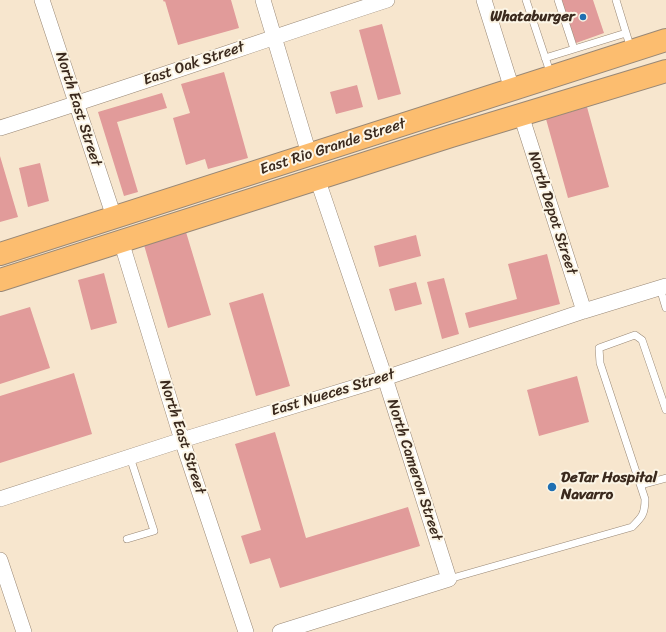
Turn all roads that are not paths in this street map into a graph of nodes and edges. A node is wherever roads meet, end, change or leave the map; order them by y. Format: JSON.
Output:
{"nodes":[{"id":1,"x":42,"y":0,"type":"edge"},
{"id":2,"x":263,"y":0,"type":"edge"},
{"id":3,"x":387,"y":0,"type":"edge"},
{"id":4,"x":484,"y":0,"type":"edge"},
{"id":5,"x":526,"y":0,"type":"edge"},
{"id":6,"x":558,"y":0,"type":"edge"},
{"id":7,"x":616,"y":0,"type":"edge"},
{"id":8,"x":274,"y":36,"type":"junction"},
{"id":9,"x":666,"y":40,"type":"edge"},
{"id":10,"x":629,"y":42,"type":"junction"},
{"id":11,"x":574,"y":49,"type":"junction"},
{"id":12,"x":548,"y":68,"type":"junction"},
{"id":13,"x":666,"y":71,"type":"edge"},
{"id":14,"x":512,"y":89,"type":"junction"},
{"id":15,"x":76,"y":104,"type":"junction"},
{"id":16,"x":521,"y":115,"type":"junction"},
{"id":17,"x":0,"y":128,"type":"edge"},
{"id":18,"x":309,"y":154,"type":"junction"},
{"id":19,"x":318,"y":178,"type":"junction"},
{"id":20,"x":114,"y":217,"type":"junction"},
{"id":21,"x":121,"y":241,"type":"junction"},
{"id":22,"x":0,"y":254,"type":"edge"},
{"id":23,"x":0,"y":280,"type":"edge"},
{"id":24,"x":663,"y":287,"type":"edge"},
{"id":25,"x":666,"y":308,"type":"edge"},
{"id":26,"x":584,"y":311,"type":"junction"},
{"id":27,"x":385,"y":378,"type":"junction"},
{"id":28,"x":666,"y":410,"type":"edge"},
{"id":29,"x":182,"y":440,"type":"junction"},
{"id":30,"x":130,"y":457,"type":"junction"},
{"id":31,"x":666,"y":478,"type":"edge"},
{"id":32,"x":641,"y":485,"type":"junction"},
{"id":33,"x":0,"y":500,"type":"edge"},
{"id":34,"x":127,"y":539,"type":"dead end"},
{"id":35,"x":0,"y":560,"type":"edge"},
{"id":36,"x":449,"y":579,"type":"junction"},
{"id":37,"x":24,"y":632,"type":"edge"},
{"id":38,"x":246,"y":632,"type":"edge"},
{"id":39,"x":280,"y":632,"type":"edge"}],
"edges":[{"from":1,"to":15,"type":"street","name":"North East Street"},
{"from":2,"to":8,"type":"street"},
{"from":3,"to":8,"type":"street","name":"East Oak Street"},
{"from":4,"to":14,"type":"street"},
{"from":5,"to":12,"type":"lane"},
{"from":6,"to":11,"type":"lane"},
{"from":7,"to":10,"type":"lane"},
{"from":8,"to":15,"type":"street","name":"East Oak Street"},
{"from":8,"to":18,"type":"street"},
{"from":9,"to":10,"type":"main road","name":"East Rio Grande Street"},
{"from":10,"to":11,"type":"lane"},
{"from":10,"to":12,"type":"main road","name":"East Rio Grande Street"},
{"from":11,"to":12,"type":"lane"},
{"from":12,"to":14,"type":"main road","name":"East Rio Grande Street"},
{"from":13,"to":16,"type":"main road","name":"East Rio Grande Street"},
{"from":14,"to":18,"type":"main road","name":"East Rio Grande Street"},
{"from":15,"to":17,"type":"street","name":"East Oak Street"},
{"from":15,"to":20,"type":"street","name":"North East Street"},
{"from":16,"to":19,"type":"main road","name":"East Rio Grande Street"},
{"from":16,"to":26,"type":"street","name":"North Depot Street"},
{"from":18,"to":20,"type":"main road","name":"East Rio Grande Street"},
{"from":19,"to":21,"type":"main road","name":"East Rio Grande Street"},
{"from":19,"to":27,"type":"street","name":"North Cameron Street"},
{"from":20,"to":22,"type":"main road","name":"East Rio Grande Street"},
{"from":21,"to":23,"type":"main road","name":"East Rio Grande Street"},
{"from":21,"to":29,"type":"street","name":"North East Street"},
{"from":24,"to":25,"type":"lane"},
{"from":24,"to":26,"type":"street","name":"East Nueces Street"},
{"from":26,"to":27,"type":"street","name":"East Nueces Street"},
{"from":27,"to":29,"type":"street","name":"East Nueces Street"},
{"from":27,"to":36,"type":"street","name":"North Cameron Street"},
{"from":28,"to":32,"type":"lane"},
{"from":29,"to":30,"type":"street","name":"East Nueces Street"},
{"from":29,"to":38,"type":"street","name":"North East Street"},
{"from":30,"to":33,"type":"street","name":"East Nueces Street"},
{"from":30,"to":34,"type":"lane"},
{"from":31,"to":32,"type":"lane"},
{"from":32,"to":36,"type":"lane"},
{"from":35,"to":37,"type":"street"},
{"from":36,"to":39,"type":"street"}]}
